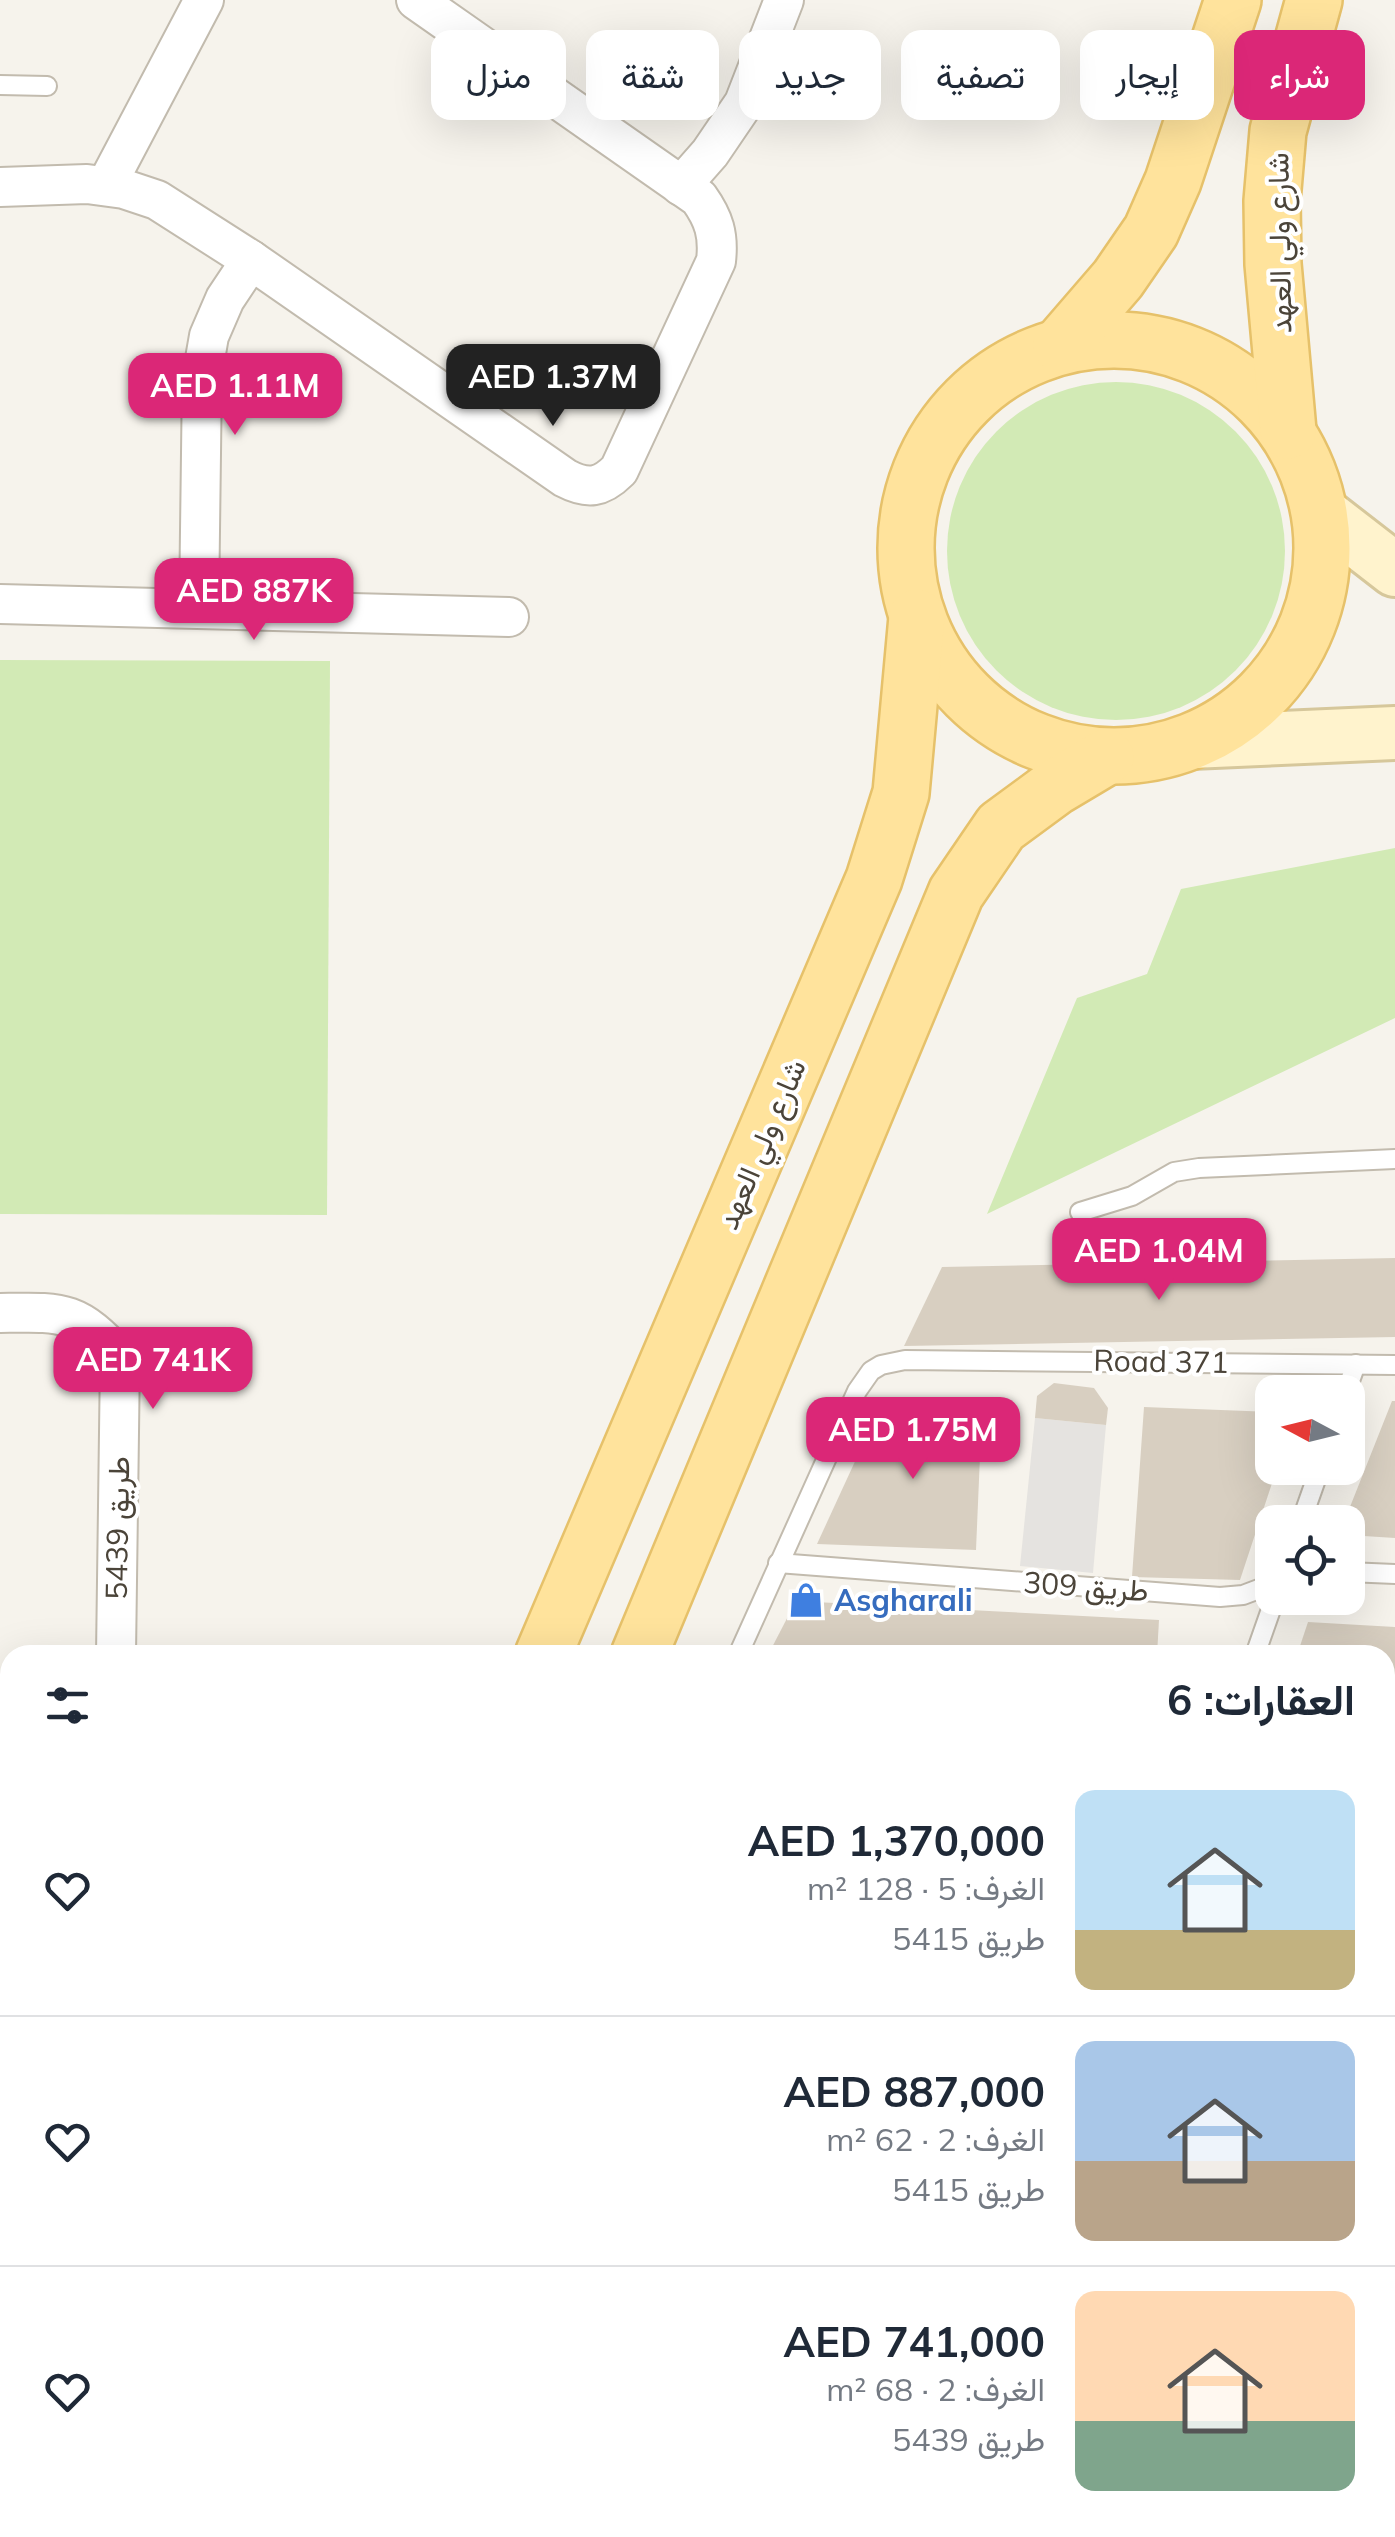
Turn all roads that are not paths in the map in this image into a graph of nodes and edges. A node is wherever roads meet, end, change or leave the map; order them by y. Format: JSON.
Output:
{"nodes":[{"id":1,"x":204,"y":0,"type":"edge"},
{"id":2,"x":416,"y":0,"type":"edge"},
{"id":3,"x":784,"y":0,"type":"edge"},
{"id":4,"x":1233,"y":0,"type":"edge"},
{"id":5,"x":1314,"y":0,"type":"edge"},
{"id":6,"x":0,"y":85,"type":"edge"},
{"id":7,"x":47,"y":86,"type":"dead end"},
{"id":8,"x":106,"y":186,"type":"junction"},
{"id":9,"x":681,"y":186,"type":"junction"},
{"id":10,"x":0,"y":187,"type":"edge"},
{"id":11,"x":251,"y":260,"type":"junction"},
{"id":12,"x":1061,"y":345,"type":"junction"},
{"id":13,"x":1288,"y":431,"type":"junction"},
{"id":14,"x":1320,"y":511,"type":"junction"},
{"id":15,"x":1395,"y":570,"type":"edge"},
{"id":16,"x":0,"y":604,"type":"edge"},
{"id":17,"x":199,"y":608,"type":"junction"},
{"id":18,"x":917,"y":617,"type":"junction"},
{"id":19,"x":509,"y":618,"type":"dead end"},
{"id":20,"x":1395,"y":733,"type":"edge"},
{"id":21,"x":1191,"y":742,"type":"junction"},
{"id":22,"x":1106,"y":757,"type":"junction"},
{"id":23,"x":1395,"y":1159,"type":"edge"},
{"id":24,"x":1080,"y":1212,"type":"dead end"},
{"id":25,"x":0,"y":1312,"type":"edge"},
{"id":26,"x":1356,"y":1364,"type":"junction"},
{"id":27,"x":1395,"y":1365,"type":"edge"},
{"id":28,"x":1352,"y":1375,"type":"edge"},
{"id":29,"x":778,"y":1563,"type":"junction"},
{"id":30,"x":1365,"y":1573,"type":"edge"},
{"id":31,"x":1395,"y":1574,"type":"edge"},
{"id":32,"x":1255,"y":1590,"type":"edge"},
{"id":33,"x":1268,"y":1615,"type":"edge"},
{"id":34,"x":116,"y":1645,"type":"edge"},
{"id":35,"x":547,"y":1645,"type":"edge"},
{"id":36,"x":644,"y":1645,"type":"edge"},
{"id":37,"x":742,"y":1645,"type":"edge"},
{"id":38,"x":1258,"y":1645,"type":"edge"}],
"edges":[{"from":1,"to":8,"type":"street"},
{"from":2,"to":9,"type":"street"},
{"from":3,"to":9,"type":"street"},
{"from":4,"to":12,"type":"main road"},
{"from":5,"to":13,"type":"main road","name":"شارع ولي العهد"},
{"from":6,"to":7,"type":"lane"},
{"from":8,"to":10,"type":"street"},
{"from":8,"to":11,"type":"street"},
{"from":9,"to":11,"type":"street"},
{"from":11,"to":17,"type":"street"},
{"from":12,"to":13,"type":"main road"},
{"from":12,"to":18,"type":"main road"},
{"from":13,"to":14,"type":"main road"},
{"from":14,"to":15,"type":"main road"},
{"from":14,"to":21,"type":"main road"},
{"from":16,"to":17,"type":"street"},
{"from":17,"to":19,"type":"street"},
{"from":18,"to":22,"type":"main road"},
{"from":18,"to":35,"type":"main road","name":"شارع ولي العهد"},
{"from":20,"to":21,"type":"main road"},
{"from":21,"to":22,"type":"main road"},
{"from":22,"to":36,"type":"main road"},
{"from":23,"to":24,"type":"lane"},
{"from":25,"to":34,"type":"street","name":"طريق 5439"},
{"from":26,"to":27,"type":"lane","name":"Road 371"},
{"from":26,"to":28,"type":"lane"},
{"from":26,"to":29,"type":"lane","name":"Road 371"},
{"from":29,"to":32,"type":"lane","name":"طريق 309"},
{"from":29,"to":37,"type":"lane"},
{"from":30,"to":31,"type":"lane"},
{"from":33,"to":38,"type":"lane"}]}
